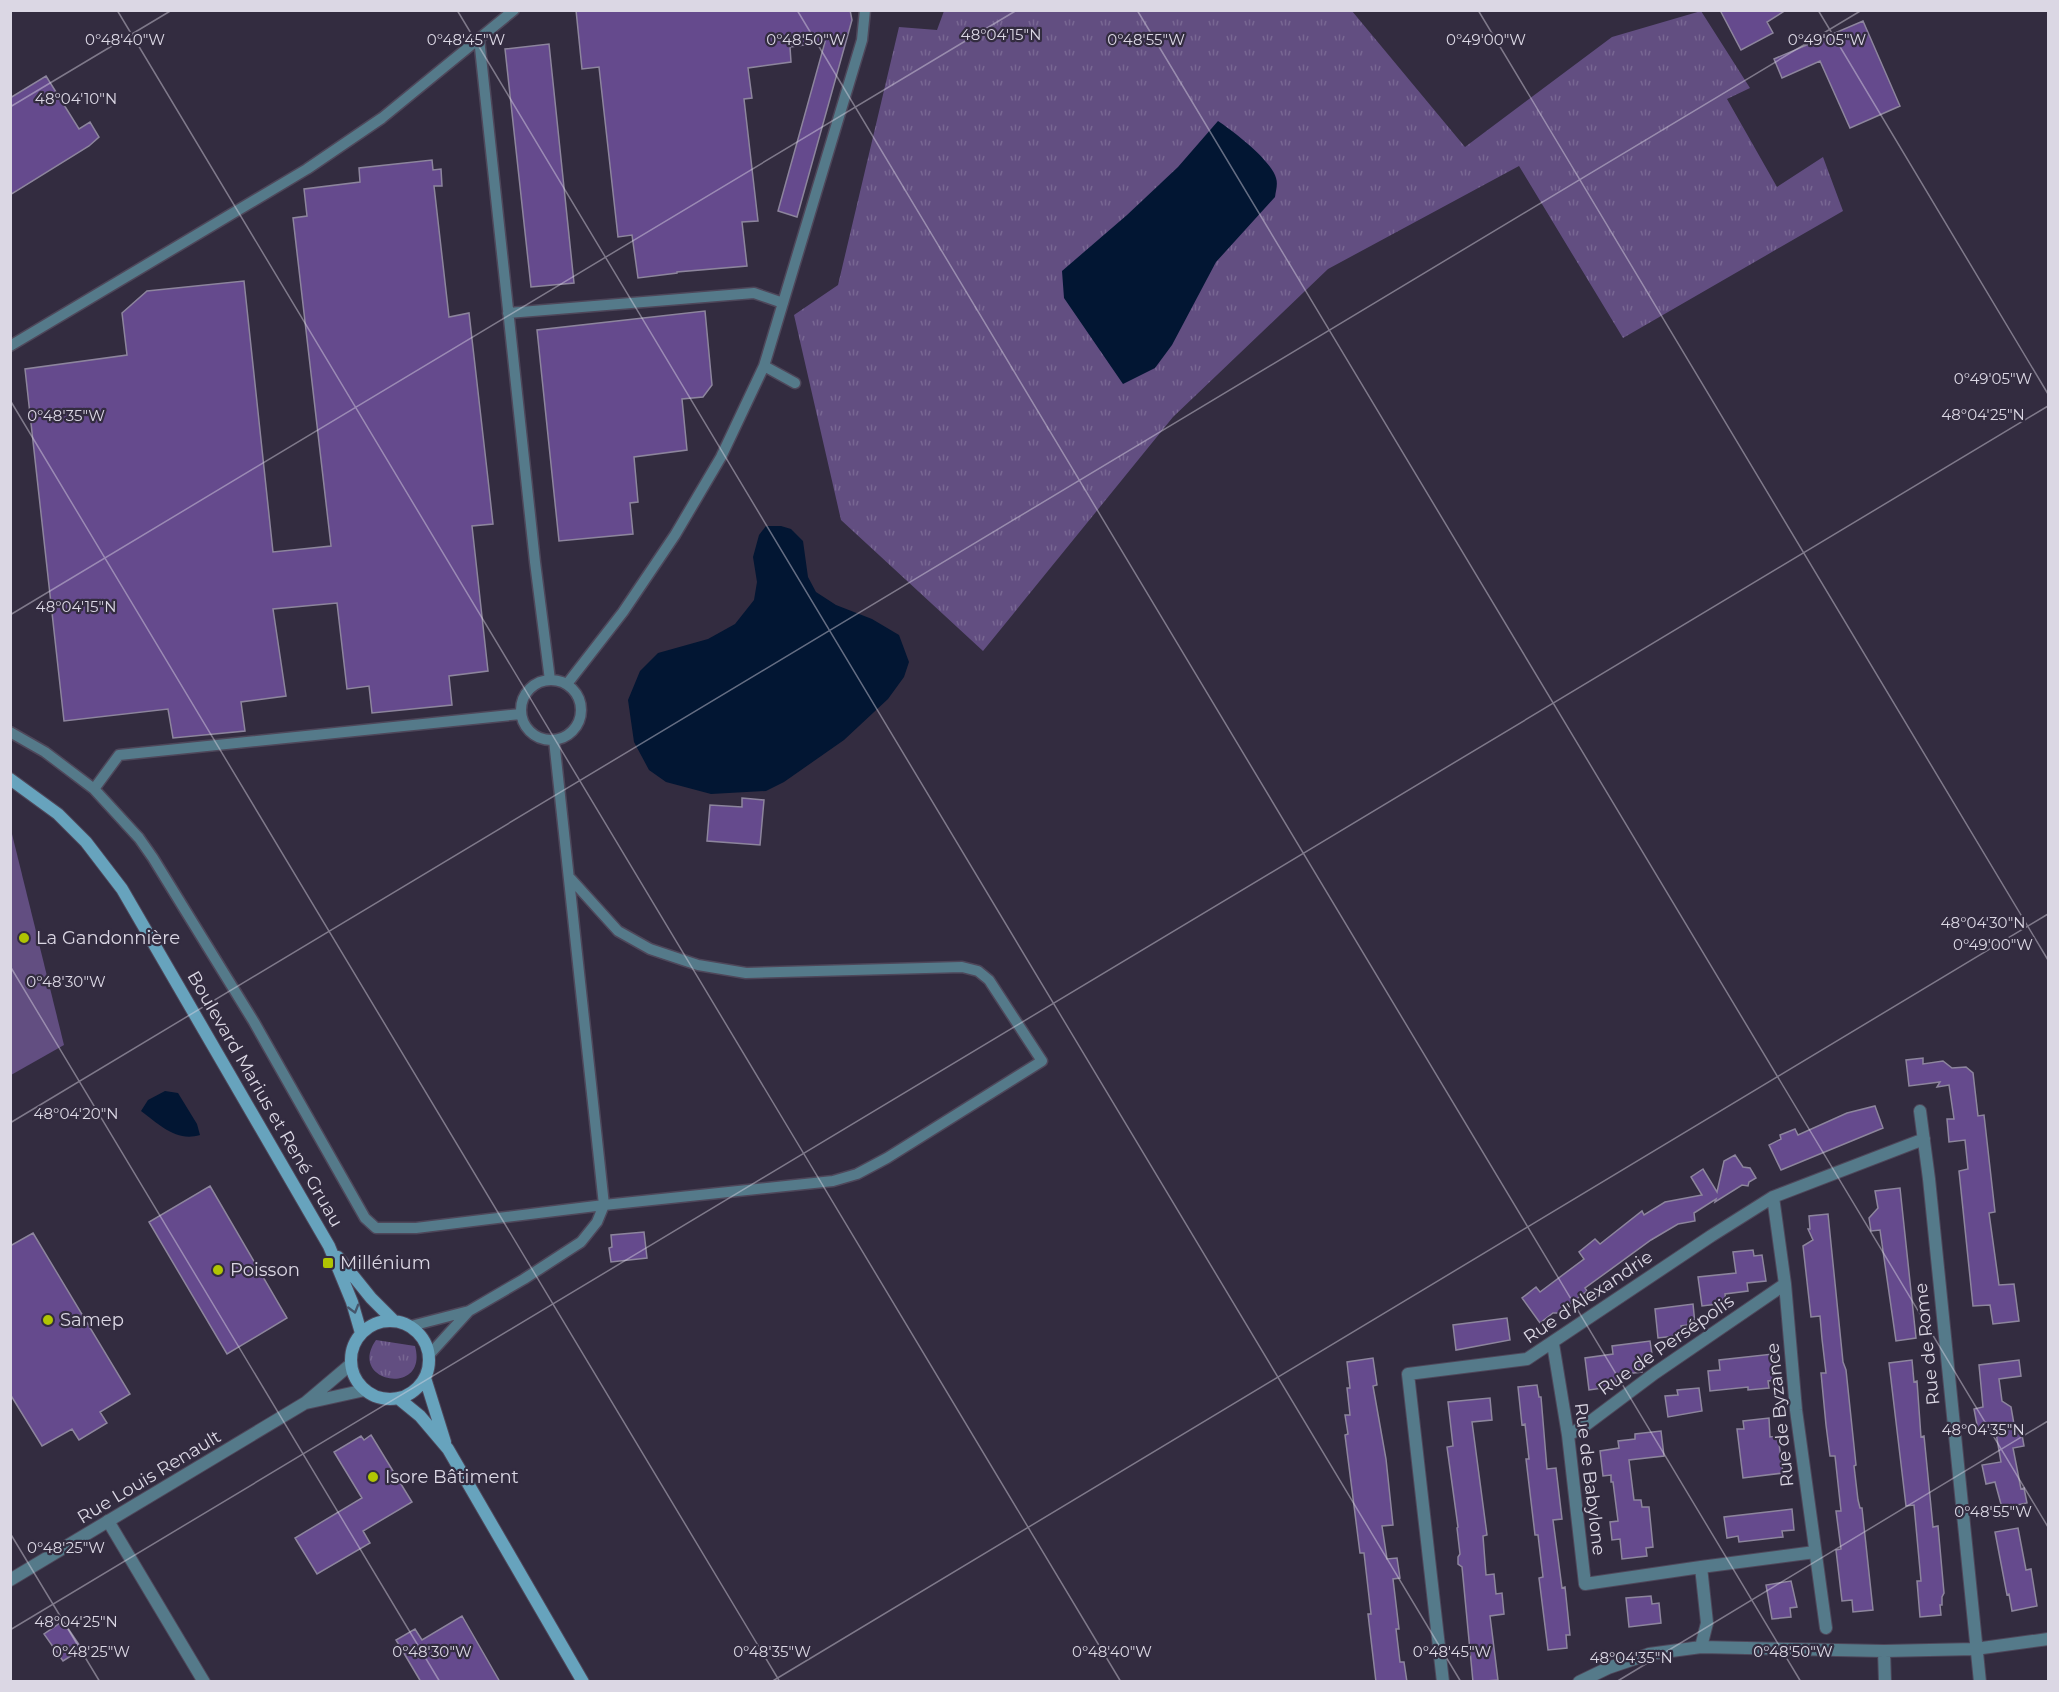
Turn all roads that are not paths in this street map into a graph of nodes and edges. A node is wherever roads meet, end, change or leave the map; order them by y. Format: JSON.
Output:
{"nodes":[{"id":1,"x":514,"y":10,"type":"edge"},
{"id":2,"x":865,"y":10,"type":"edge"},
{"id":3,"x":479,"y":38,"type":"junction"},
{"id":4,"x":783,"y":303,"type":"junction"},
{"id":5,"x":508,"y":313,"type":"junction"},
{"id":6,"x":10,"y":346,"type":"edge"},
{"id":7,"x":764,"y":366,"type":"junction"},
{"id":8,"x":795,"y":383,"type":"dead end"},
{"id":9,"x":550,"y":680,"type":"junction"},
{"id":10,"x":567,"y":684,"type":"junction"},
{"id":11,"x":521,"y":714,"type":"junction"},
{"id":12,"x":10,"y":732,"type":"edge"},
{"id":13,"x":554,"y":740,"type":"junction"},
{"id":14,"x":10,"y":779,"type":"edge"},
{"id":15,"x":94,"y":789,"type":"junction"},
{"id":16,"x":571,"y":879,"type":"junction"},
{"id":17,"x":1920,"y":1111,"type":"dead end"},
{"id":18,"x":1924,"y":1139,"type":"junction"},
{"id":19,"x":1773,"y":1197,"type":"junction"},
{"id":20,"x":604,"y":1205,"type":"junction"},
{"id":21,"x":329,"y":1246,"type":"junction"},
{"id":22,"x":1785,"y":1284,"type":"junction"},
{"id":23,"x":469,"y":1311,"type":"junction"},
{"id":24,"x":393,"y":1320,"type":"junction"},
{"id":25,"x":411,"y":1326,"type":"junction"},
{"id":26,"x":361,"y":1334,"type":"junction"},
{"id":27,"x":1553,"y":1344,"type":"junction"},
{"id":28,"x":429,"y":1355,"type":"junction"},
{"id":29,"x":351,"y":1364,"type":"junction"},
{"id":30,"x":425,"y":1378,"type":"junction"},
{"id":31,"x":366,"y":1390,"type":"junction"},
{"id":32,"x":398,"y":1398,"type":"junction"},
{"id":33,"x":305,"y":1403,"type":"junction"},
{"id":34,"x":1568,"y":1435,"type":"junction"},
{"id":35,"x":448,"y":1449,"type":"junction"},
{"id":36,"x":108,"y":1521,"type":"junction"},
{"id":37,"x":1815,"y":1552,"type":"junction"},
{"id":38,"x":1701,"y":1567,"type":"junction"},
{"id":39,"x":10,"y":1580,"type":"edge"},
{"id":40,"x":1826,"y":1628,"type":"dead end"},
{"id":41,"x":2049,"y":1639,"type":"edge"},
{"id":42,"x":1701,"y":1647,"type":"junction"},
{"id":43,"x":1975,"y":1649,"type":"junction"},
{"id":44,"x":1884,"y":1651,"type":"junction"},
{"id":45,"x":204,"y":1682,"type":"edge"},
{"id":46,"x":583,"y":1682,"type":"edge"},
{"id":47,"x":1443,"y":1682,"type":"edge"},
{"id":48,"x":1579,"y":1682,"type":"edge"},
{"id":49,"x":1885,"y":1682,"type":"edge"},
{"id":50,"x":1980,"y":1682,"type":"edge"}],
"edges":[{"from":1,"to":3,"type":"lane"},
{"from":2,"to":4,"type":"lane"},
{"from":3,"to":5,"type":"lane"},
{"from":3,"to":6,"type":"lane"},
{"from":4,"to":5,"type":"lane"},
{"from":4,"to":7,"type":"lane"},
{"from":5,"to":9,"type":"lane"},
{"from":7,"to":8,"type":"lane"},
{"from":7,"to":10,"type":"lane"},
{"from":9,"to":10,"type":"lane"},
{"from":9,"to":11,"type":"lane"},
{"from":10,"to":13,"type":"lane"},
{"from":11,"to":13,"type":"lane"},
{"from":11,"to":15,"type":"lane"},
{"from":12,"to":15,"type":"lane"},
{"from":13,"to":16,"type":"lane"},
{"from":14,"to":21,"type":"main road","name":"Boulevard Marius et René Gruau"},
{"from":15,"to":20,"type":"lane"},
{"from":16,"to":20,"type":"lane"},
{"from":16,"to":20,"type":"lane"},
{"from":17,"to":18,"type":"street","name":"Rue de Rome"},
{"from":18,"to":19,"type":"street","name":"Rue d'Alexandrie"},
{"from":18,"to":43,"type":"street","name":"Rue de Rome"},
{"from":19,"to":22,"type":"street","name":"Rue de Byzance"},
{"from":19,"to":27,"type":"street","name":"Rue d'Alexandrie"},
{"from":20,"to":23,"type":"lane"},
{"from":21,"to":24,"type":"main road","name":"Boulevard Marius et René Gruau"},
{"from":21,"to":26,"type":"main road","name":"Boulevard Marius et René Gruau","one_way":true},
{"from":22,"to":34,"type":"street","name":"Rue de Persépolis"},
{"from":22,"to":37,"type":"street","name":"Rue de Byzance"},
{"from":23,"to":25,"type":"lane"},
{"from":23,"to":28,"type":"lane"},
{"from":24,"to":25,"type":"main road"},
{"from":24,"to":26,"type":"main road"},
{"from":25,"to":28,"type":"main road"},
{"from":26,"to":29,"type":"main road"},
{"from":27,"to":34,"type":"street","name":"Rue de Babylone"},
{"from":27,"to":47,"type":"street","name":"Rue d'Alexandrie"},
{"from":28,"to":30,"type":"main road"},
{"from":29,"to":31,"type":"main road"},
{"from":29,"to":33,"type":"street","name":"Rue Louis Renault"},
{"from":30,"to":32,"type":"main road"},
{"from":30,"to":35,"type":"main road"},
{"from":31,"to":32,"type":"main road"},
{"from":31,"to":33,"type":"street","name":"Rue Louis Renault"},
{"from":32,"to":35,"type":"main road"},
{"from":33,"to":36,"type":"street","name":"Rue Louis Renault"},
{"from":34,"to":38,"type":"street","name":"Rue de Babylone"},
{"from":35,"to":46,"type":"main road"},
{"from":36,"to":39,"type":"street","name":"Rue Louis Renault"},
{"from":36,"to":45,"type":"street"},
{"from":37,"to":38,"type":"street"},
{"from":37,"to":40,"type":"street","name":"Rue de Byzance"},
{"from":38,"to":42,"type":"street"},
{"from":41,"to":43,"type":"street"},
{"from":42,"to":44,"type":"street"},
{"from":42,"to":48,"type":"street"},
{"from":43,"to":44,"type":"street"},
{"from":43,"to":50,"type":"street","name":"Rue de Rome"},
{"from":44,"to":49,"type":"street"}]}
